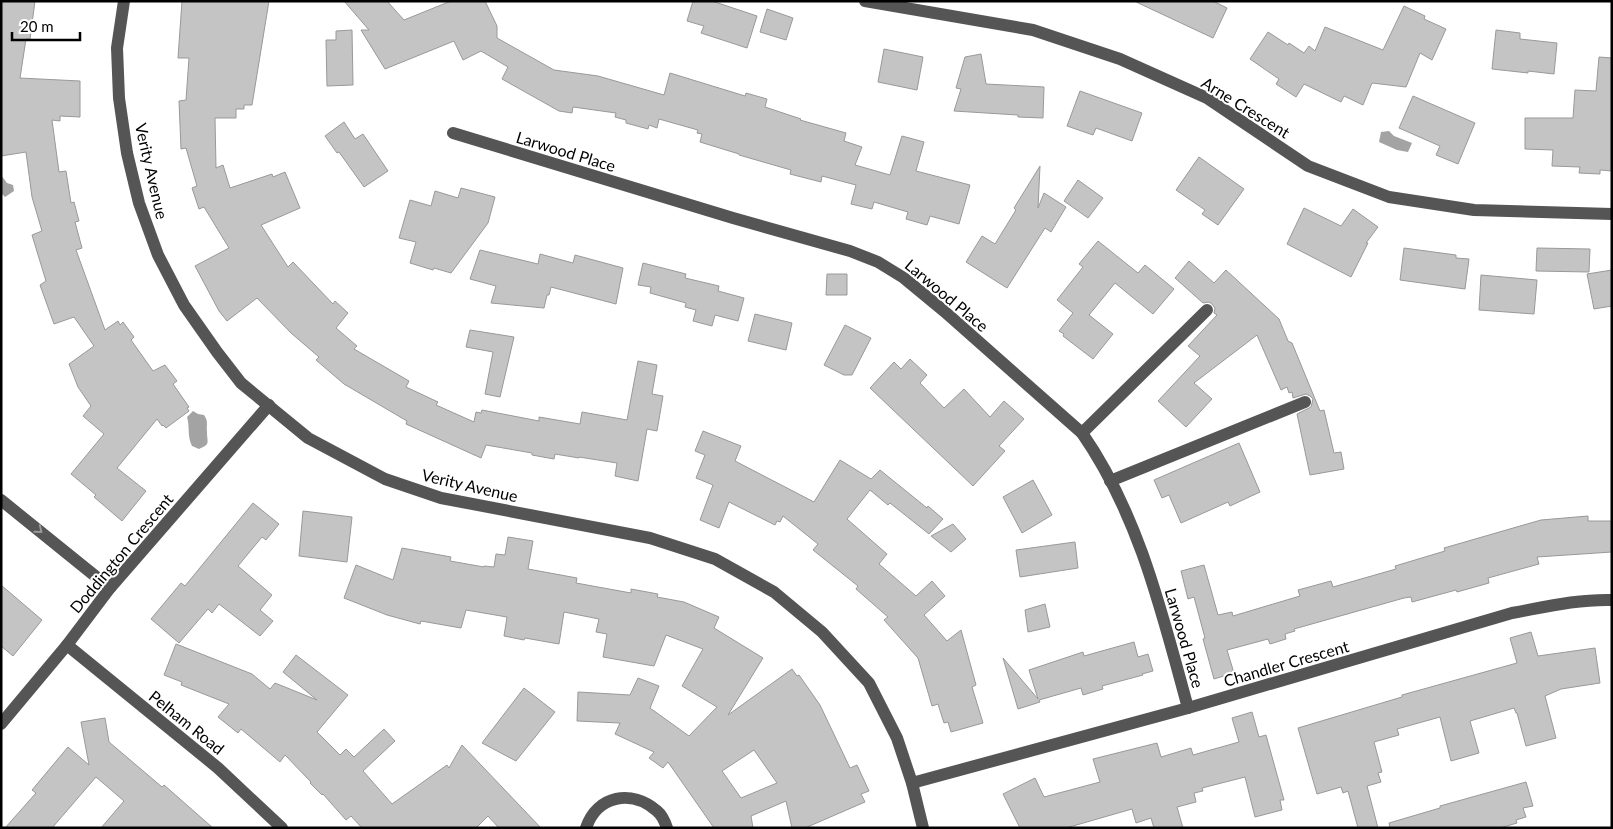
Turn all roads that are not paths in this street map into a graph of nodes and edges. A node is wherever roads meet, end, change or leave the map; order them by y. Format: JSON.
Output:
{"nodes":[{"id":1,"x":124,"y":1,"type":"edge"},
{"id":2,"x":865,"y":1,"type":"edge"},
{"id":3,"x":453,"y":133,"type":"dead end"},
{"id":4,"x":1612,"y":214,"type":"edge"},
{"id":5,"x":1207,"y":310,"type":"dead end"},
{"id":6,"x":1304,"y":402,"type":"dead end"},
{"id":7,"x":269,"y":405,"type":"junction"},
{"id":8,"x":1082,"y":433,"type":"junction"},
{"id":9,"x":1110,"y":481,"type":"junction"},
{"id":10,"x":1,"y":500,"type":"edge"},
{"id":11,"x":110,"y":588,"type":"junction"},
{"id":12,"x":1612,"y":600,"type":"edge"},
{"id":13,"x":66,"y":645,"type":"junction"},
{"id":14,"x":1188,"y":708,"type":"junction"},
{"id":15,"x":1,"y":724,"type":"edge"},
{"id":16,"x":912,"y":784,"type":"junction"},
{"id":17,"x":282,"y":828,"type":"edge"},
{"id":18,"x":586,"y":828,"type":"edge"},
{"id":19,"x":667,"y":828,"type":"edge"},
{"id":20,"x":923,"y":828,"type":"edge"}],
"edges":[{"from":1,"to":7,"type":"street","name":"Verity Avenue"},
{"from":2,"to":4,"type":"street","name":"Arne Crescent"},
{"from":3,"to":8,"type":"street","name":"Larwood Place"},
{"from":5,"to":8,"type":"street"},
{"from":6,"to":9,"type":"street"},
{"from":7,"to":11,"type":"street","name":"Doddington Crescent"},
{"from":7,"to":16,"type":"street","name":"Verity Avenue"},
{"from":8,"to":9,"type":"street","name":"Larwood Place"},
{"from":9,"to":14,"type":"street","name":"Larwood Place"},
{"from":10,"to":11,"type":"street","one_way":true},
{"from":11,"to":13,"type":"street","name":"Doddington Crescent"},
{"from":12,"to":14,"type":"street","name":"Chandler Crescent"},
{"from":13,"to":15,"type":"street","name":"Doddington Crescent"},
{"from":13,"to":17,"type":"street","name":"Pelham Road"},
{"from":14,"to":16,"type":"street","name":"Chandler Crescent"},
{"from":16,"to":20,"type":"street","name":"Verity Avenue"},
{"from":18,"to":19,"type":"street"}]}
